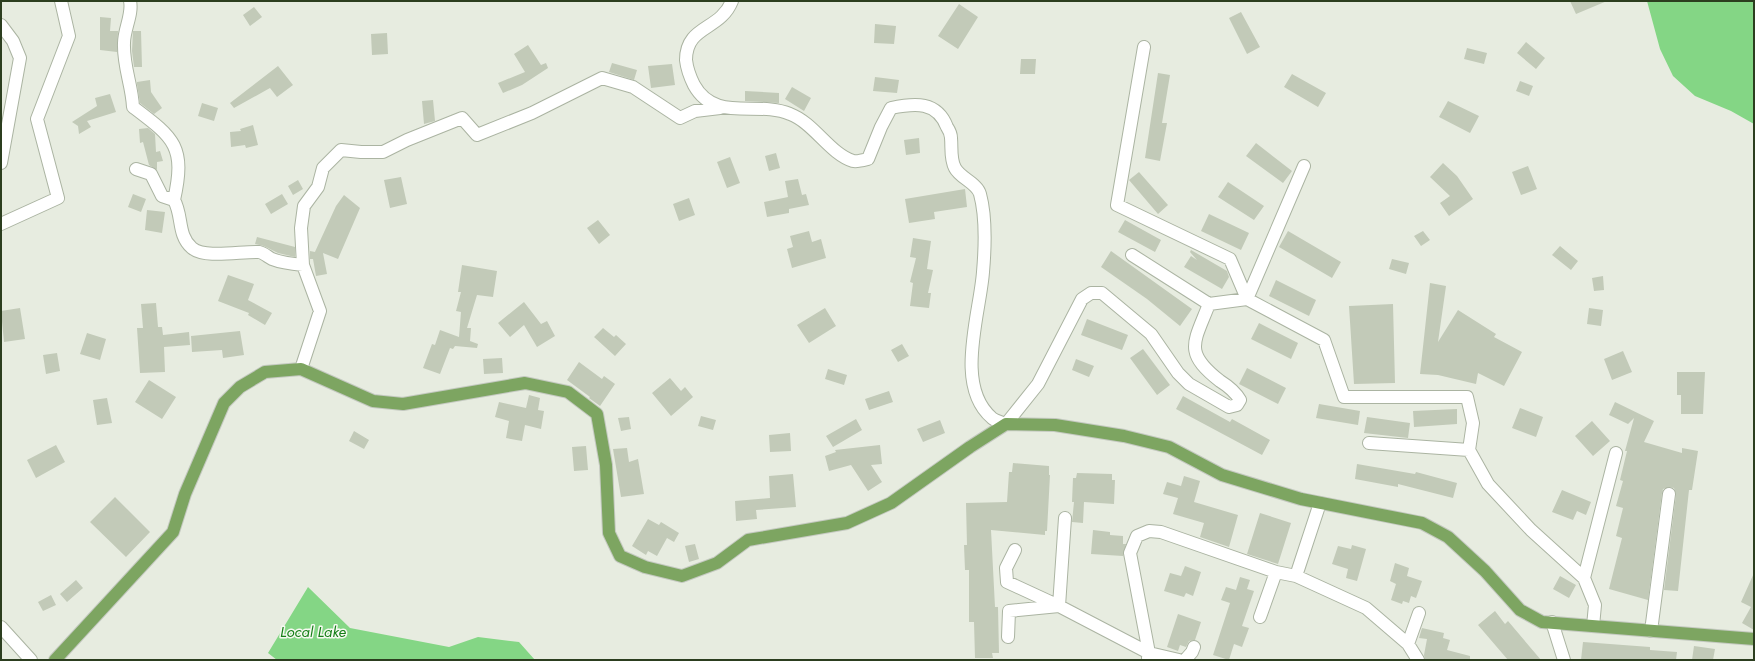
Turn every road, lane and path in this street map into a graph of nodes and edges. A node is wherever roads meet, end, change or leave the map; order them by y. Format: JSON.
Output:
{"nodes":[{"id":1,"x":61,"y":1,"type":"edge"},
{"id":2,"x":130,"y":1,"type":"edge"},
{"id":3,"x":732,"y":1,"type":"edge"},
{"id":4,"x":1,"y":25,"type":"edge"},
{"id":5,"x":1144,"y":47,"type":"dead end"},
{"id":6,"x":722,"y":108,"type":"junction"},
{"id":7,"x":1,"y":163,"type":"edge"},
{"id":8,"x":1304,"y":166,"type":"dead end"},
{"id":9,"x":136,"y":169,"type":"dead end"},
{"id":10,"x":174,"y":200,"type":"junction"},
{"id":11,"x":1,"y":224,"type":"edge"},
{"id":12,"x":1132,"y":255,"type":"dead end"},
{"id":13,"x":303,"y":265,"type":"junction"},
{"id":14,"x":1247,"y":299,"type":"junction"},
{"id":15,"x":1209,"y":304,"type":"junction"},
{"id":16,"x":301,"y":369,"type":"junction"},
{"id":17,"x":1006,"y":424,"type":"junction"},
{"id":18,"x":1369,"y":443,"type":"dead end"},
{"id":19,"x":1469,"y":450,"type":"junction"},
{"id":20,"x":1616,"y":454,"type":"dead end"},
{"id":21,"x":1669,"y":494,"type":"dead end"},
{"id":22,"x":1320,"y":503,"type":"junction"},
{"id":23,"x":1065,"y":518,"type":"dead end"},
{"id":24,"x":1015,"y":550,"type":"dead end"},
{"id":25,"x":1276,"y":572,"type":"junction"},
{"id":26,"x":1296,"y":576,"type":"junction"},
{"id":27,"x":1584,"y":578,"type":"junction"},
{"id":28,"x":1059,"y":606,"type":"junction"},
{"id":29,"x":1418,"y":613,"type":"dead end"},
{"id":30,"x":1260,"y":618,"type":"dead end"},
{"id":31,"x":1552,"y":622,"type":"junction"},
{"id":32,"x":1593,"y":626,"type":"junction"},
{"id":33,"x":1,"y":627,"type":"edge"},
{"id":34,"x":1651,"y":631,"type":"junction"},
{"id":35,"x":1008,"y":637,"type":"dead end"},
{"id":36,"x":1754,"y":639,"type":"edge"},
{"id":37,"x":1408,"y":644,"type":"junction"},
{"id":38,"x":1194,"y":647,"type":"dead end"},
{"id":39,"x":1148,"y":657,"type":"edge"},
{"id":40,"x":31,"y":660,"type":"edge"},
{"id":41,"x":55,"y":660,"type":"edge"},
{"id":42,"x":1179,"y":660,"type":"edge"},
{"id":43,"x":1185,"y":660,"type":"edge"},
{"id":44,"x":1418,"y":660,"type":"edge"},
{"id":45,"x":1564,"y":660,"type":"edge"}],
"edges":[{"from":1,"to":11,"type":"street"},
{"from":2,"to":10,"type":"street"},
{"from":3,"to":6,"type":"street"},
{"from":4,"to":7,"type":"street"},
{"from":5,"to":14,"type":"street"},
{"from":6,"to":13,"type":"street"},
{"from":6,"to":17,"type":"street"},
{"from":8,"to":14,"type":"street"},
{"from":9,"to":10,"type":"street"},
{"from":10,"to":13,"type":"street"},
{"from":12,"to":15,"type":"street"},
{"from":13,"to":16,"type":"street"},
{"from":14,"to":15,"type":"street"},
{"from":14,"to":19,"type":"street"},
{"from":15,"to":17,"type":"street"},
{"from":16,"to":17,"type":"main road"},
{"from":16,"to":41,"type":"main road"},
{"from":17,"to":22,"type":"main road"},
{"from":18,"to":19,"type":"street"},
{"from":19,"to":27,"type":"street"},
{"from":20,"to":27,"type":"street"},
{"from":21,"to":34,"type":"street"},
{"from":22,"to":26,"type":"street"},
{"from":22,"to":31,"type":"main road"},
{"from":23,"to":28,"type":"street"},
{"from":24,"to":28,"type":"street"},
{"from":25,"to":26,"type":"street"},
{"from":25,"to":30,"type":"street"},
{"from":25,"to":39,"type":"street"},
{"from":26,"to":37,"type":"street"},
{"from":27,"to":32,"type":"street"},
{"from":28,"to":35,"type":"street"},
{"from":28,"to":39,"type":"street"},
{"from":29,"to":37,"type":"street"},
{"from":31,"to":32,"type":"main road"},
{"from":31,"to":45,"type":"street"},
{"from":32,"to":34,"type":"main road"},
{"from":33,"to":40,"type":"street"},
{"from":34,"to":36,"type":"main road"},
{"from":37,"to":44,"type":"street"},
{"from":38,"to":43,"type":"street"},
{"from":39,"to":42,"type":"street"}]}
